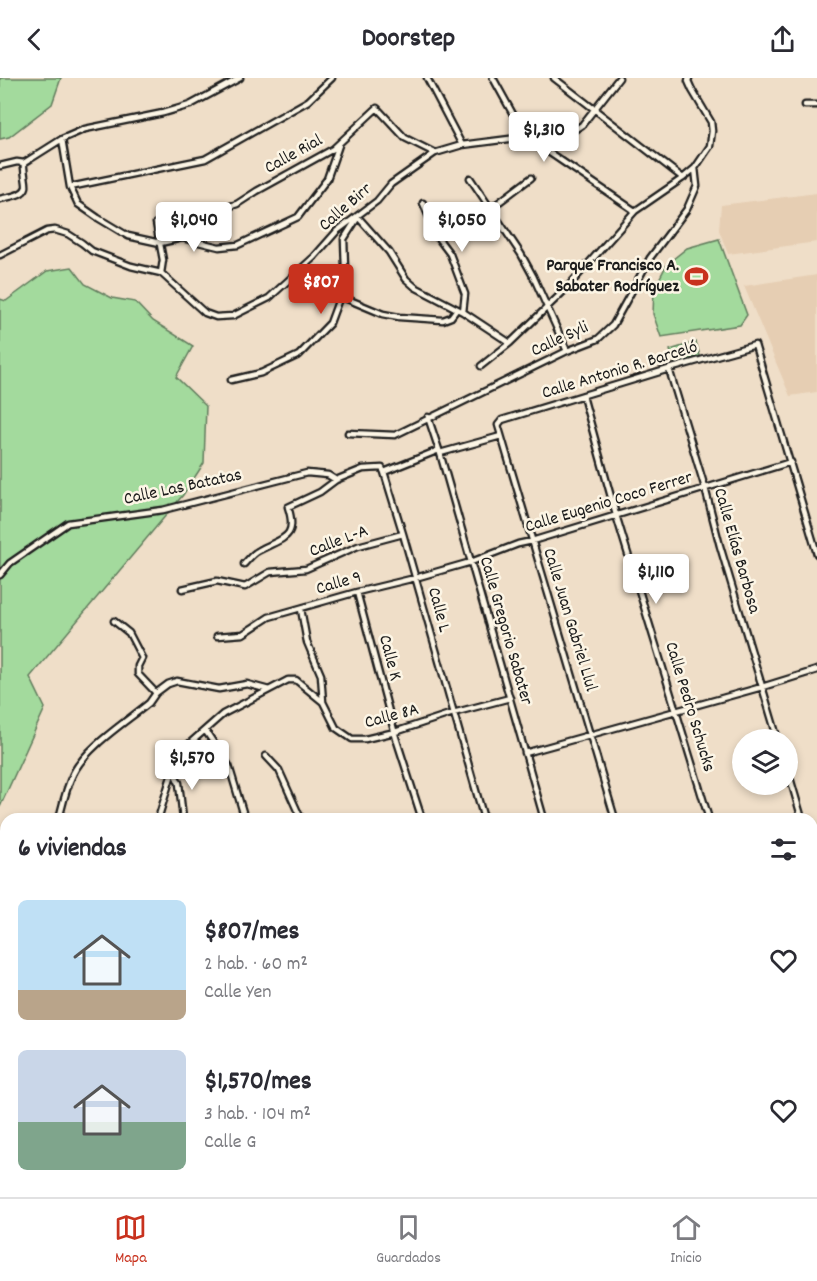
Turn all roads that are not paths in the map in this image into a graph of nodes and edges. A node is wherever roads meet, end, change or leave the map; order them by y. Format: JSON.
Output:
{"nodes":[{"id":1,"x":240,"y":78,"type":"edge"},
{"id":2,"x":332,"y":78,"type":"edge"},
{"id":3,"x":427,"y":78,"type":"edge"},
{"id":4,"x":493,"y":78,"type":"edge"},
{"id":5,"x":554,"y":78,"type":"edge"},
{"id":6,"x":619,"y":78,"type":"edge"},
{"id":7,"x":689,"y":78,"type":"edge"},
{"id":8,"x":805,"y":105,"type":"dead end"},
{"id":9,"x":817,"y":105,"type":"edge"},
{"id":10,"x":594,"y":110,"type":"junction"},
{"id":11,"x":525,"y":136,"type":"junction"},
{"id":12,"x":62,"y":139,"type":"junction"},
{"id":13,"x":462,"y":144,"type":"junction"},
{"id":14,"x":339,"y":145,"type":"junction"},
{"id":15,"x":435,"y":153,"type":"junction"},
{"id":16,"x":24,"y":163,"type":"junction"},
{"id":17,"x":0,"y":166,"type":"edge"},
{"id":18,"x":695,"y":168,"type":"junction"},
{"id":19,"x":470,"y":178,"type":"dead end"},
{"id":20,"x":531,"y":178,"type":"dead end"},
{"id":21,"x":683,"y":178,"type":"junction"},
{"id":22,"x":70,"y":187,"type":"junction"},
{"id":23,"x":0,"y":199,"type":"edge"},
{"id":24,"x":423,"y":202,"type":"dead end"},
{"id":25,"x":490,"y":209,"type":"junction"},
{"id":26,"x":635,"y":211,"type":"junction"},
{"id":27,"x":358,"y":217,"type":"junction"},
{"id":28,"x":160,"y":243,"type":"junction"},
{"id":29,"x":0,"y":255,"type":"edge"},
{"id":30,"x":161,"y":273,"type":"junction"},
{"id":31,"x":340,"y":296,"type":"junction"},
{"id":32,"x":547,"y":306,"type":"junction"},
{"id":33,"x":457,"y":309,"type":"junction"},
{"id":34,"x":463,"y":312,"type":"junction"},
{"id":35,"x":510,"y":343,"type":"junction"},
{"id":36,"x":567,"y":351,"type":"junction"},
{"id":37,"x":482,"y":366,"type":"dead end"},
{"id":38,"x":669,"y":369,"type":"junction"},
{"id":39,"x":231,"y":380,"type":"dead end"},
{"id":40,"x":583,"y":396,"type":"junction"},
{"id":41,"x":428,"y":417,"type":"junction"},
{"id":42,"x":499,"y":428,"type":"joint"},
{"id":43,"x":348,"y":433,"type":"dead end"},
{"id":44,"x":501,"y":436,"type":"junction"},
{"id":45,"x":440,"y":452,"type":"junction"},
{"id":46,"x":791,"y":462,"type":"junction"},
{"id":47,"x":384,"y":472,"type":"junction"},
{"id":48,"x":336,"y":480,"type":"junction"},
{"id":49,"x":705,"y":488,"type":"junction"},
{"id":50,"x":616,"y":515,"type":"junction"},
{"id":51,"x":403,"y":534,"type":"junction"},
{"id":52,"x":532,"y":541,"type":"junction"},
{"id":53,"x":817,"y":554,"type":"edge"},
{"id":54,"x":471,"y":562,"type":"junction"},
{"id":55,"x":244,"y":564,"type":"dead end"},
{"id":56,"x":0,"y":576,"type":"edge"},
{"id":57,"x":416,"y":578,"type":"junction"},
{"id":58,"x":182,"y":589,"type":"dead end"},
{"id":59,"x":357,"y":592,"type":"junction"},
{"id":60,"x":301,"y":609,"type":"junction"},
{"id":61,"x":114,"y":621,"type":"dead end"},
{"id":62,"x":217,"y":636,"type":"dead end"},
{"id":63,"x":817,"y":670,"type":"edge"},
{"id":64,"x":762,"y":687,"type":"junction"},
{"id":65,"x":269,"y":690,"type":"junction"},
{"id":66,"x":156,"y":693,"type":"junction"},
{"id":67,"x":510,"y":698,"type":"junction"},
{"id":68,"x":323,"y":702,"type":"junction"},
{"id":69,"x":676,"y":711,"type":"junction"},
{"id":70,"x":453,"y":713,"type":"junction"},
{"id":71,"x":775,"y":729,"type":"edge"},
{"id":72,"x":204,"y":730,"type":"junction"},
{"id":73,"x":395,"y":732,"type":"junction"},
{"id":74,"x":590,"y":736,"type":"junction"},
{"id":75,"x":525,"y":753,"type":"junction"},
{"id":76,"x":266,"y":756,"type":"dead end"},
{"id":77,"x":173,"y":770,"type":"junction"},
{"id":78,"x":795,"y":795,"type":"edge"},
{"id":79,"x":60,"y":813,"type":"edge"},
{"id":80,"x":160,"y":813,"type":"edge"},
{"id":81,"x":182,"y":813,"type":"edge"},
{"id":82,"x":243,"y":813,"type":"edge"},
{"id":83,"x":298,"y":813,"type":"edge"},
{"id":84,"x":420,"y":813,"type":"edge"},
{"id":85,"x":483,"y":813,"type":"edge"},
{"id":86,"x":541,"y":813,"type":"edge"},
{"id":87,"x":613,"y":813,"type":"edge"},
{"id":88,"x":707,"y":813,"type":"edge"},
{"id":89,"x":800,"y":813,"type":"edge"}],
"edges":[{"from":1,"to":12,"type":"street"},
{"from":2,"to":22,"type":"street"},
{"from":3,"to":13,"type":"street"},
{"from":4,"to":11,"type":"street"},
{"from":5,"to":10,"type":"street"},
{"from":6,"to":10,"type":"street","name":"Calle Birr"},
{"from":7,"to":18,"type":"street"},
{"from":8,"to":9,"type":"street"},
{"from":10,"to":11,"type":"street","name":"Calle Birr"},
{"from":10,"to":21,"type":"street"},
{"from":11,"to":13,"type":"street","name":"Calle Birr"},
{"from":11,"to":26,"type":"street"},
{"from":12,"to":16,"type":"street"},
{"from":12,"to":22,"type":"street"},
{"from":13,"to":15,"type":"street","name":"Calle Birr"},
{"from":14,"to":15,"type":"street","name":"Calle Rial"},
{"from":14,"to":28,"type":"street","name":"Calle Rial"},
{"from":14,"to":28,"type":"street"},
{"from":15,"to":27,"type":"street","name":"Calle Birr"},
{"from":16,"to":17,"type":"street"},
{"from":16,"to":23,"type":"street"},
{"from":18,"to":21,"type":"street"},
{"from":18,"to":36,"type":"street","name":"Calle Syli"},
{"from":19,"to":25,"type":"street"},
{"from":20,"to":25,"type":"street"},
{"from":21,"to":26,"type":"street"},
{"from":22,"to":28,"type":"street"},
{"from":24,"to":34,"type":"street"},
{"from":25,"to":32,"type":"street"},
{"from":26,"to":32,"type":"street"},
{"from":27,"to":30,"type":"street","name":"Calle Birr"},
{"from":27,"to":31,"type":"street"},
{"from":27,"to":33,"type":"street"},
{"from":28,"to":30,"type":"street","name":"Calle Rial"},
{"from":29,"to":30,"type":"street","name":"Calle Birr"},
{"from":31,"to":33,"type":"street"},
{"from":31,"to":39,"type":"street"},
{"from":32,"to":35,"type":"street"},
{"from":32,"to":36,"type":"street"},
{"from":33,"to":34,"type":"street"},
{"from":34,"to":35,"type":"street"},
{"from":35,"to":37,"type":"street"},
{"from":36,"to":41,"type":"street","name":"Calle Syli"},
{"from":38,"to":40,"type":"street","name":"Calle Antonio R. Barceló"},
{"from":38,"to":46,"type":"street","name":"Calle Antonio R. Barceló"},
{"from":38,"to":49,"type":"street","name":"Calle Elías Barbosa"},
{"from":40,"to":42,"type":"street","name":"Calle Antonio R. Barceló"},
{"from":40,"to":50,"type":"street","name":"Calle Pedro Schucks"},
{"from":41,"to":43,"type":"street","name":"Calle Syli"},
{"from":41,"to":45,"type":"street","name":"Calle Gregorio Sabater"},
{"from":42,"to":44,"type":"street","name":"Calle Juan Gabriel Llul"},
{"from":44,"to":45,"type":"street"},
{"from":44,"to":52,"type":"street","name":"Calle Juan Gabriel Llul"},
{"from":45,"to":47,"type":"street"},
{"from":45,"to":54,"type":"street","name":"Calle Gregorio Sabater"},
{"from":46,"to":49,"type":"street","name":"Calle Eugenio Coco Ferrer"},
{"from":46,"to":53,"type":"street"},
{"from":47,"to":48,"type":"street"},
{"from":47,"to":51,"type":"street","name":"Calle L"},
{"from":48,"to":55,"type":"street"},
{"from":48,"to":56,"type":"street","name":"Calle Las Batatas"},
{"from":49,"to":50,"type":"street","name":"Calle Eugenio Coco Ferrer"},
{"from":49,"to":64,"type":"street","name":"Calle Elías Barbosa"},
{"from":50,"to":52,"type":"street","name":"Calle Eugenio Coco Ferrer"},
{"from":50,"to":69,"type":"street","name":"Calle Pedro Schucks"},
{"from":51,"to":57,"type":"street","name":"Calle L"},
{"from":51,"to":58,"type":"street","name":"Calle L-A"},
{"from":52,"to":54,"type":"street","name":"Calle Eugenio Coco Ferrer"},
{"from":52,"to":74,"type":"street","name":"Calle Juan Gabriel Llul"},
{"from":54,"to":57,"type":"street","name":"Calle 9"},
{"from":54,"to":67,"type":"street","name":"Calle Gregorio Sabater"},
{"from":57,"to":59,"type":"street","name":"Calle 9"},
{"from":57,"to":70,"type":"street","name":"Calle L"},
{"from":59,"to":60,"type":"street","name":"Calle 9"},
{"from":59,"to":73,"type":"street","name":"Calle K"},
{"from":60,"to":62,"type":"street","name":"Calle 9"},
{"from":60,"to":68,"type":"street","name":"Calle 8A"},
{"from":61,"to":66,"type":"street"},
{"from":63,"to":64,"type":"street"},
{"from":64,"to":69,"type":"street"},
{"from":64,"to":71,"type":"street","name":"Calle Elías Barbosa"},
{"from":65,"to":66,"type":"street"},
{"from":65,"to":68,"type":"street"},
{"from":65,"to":72,"type":"street"},
{"from":66,"to":79,"type":"street"},
{"from":67,"to":70,"type":"street","name":"Calle 8A"},
{"from":67,"to":75,"type":"street","name":"Calle Gregorio Sabater"},
{"from":68,"to":73,"type":"street","name":"Calle 8A"},
{"from":69,"to":74,"type":"street"},
{"from":69,"to":88,"type":"street","name":"Calle Pedro Schucks"},
{"from":70,"to":73,"type":"street","name":"Calle 8A"},
{"from":70,"to":85,"type":"street","name":"Calle L"},
{"from":72,"to":77,"type":"street"},
{"from":72,"to":82,"type":"street"},
{"from":73,"to":84,"type":"street","name":"Calle K"},
{"from":74,"to":75,"type":"street"},
{"from":74,"to":87,"type":"street","name":"Calle Juan Gabriel Llul"},
{"from":75,"to":86,"type":"street","name":"Calle Gregorio Sabater"},
{"from":76,"to":83,"type":"street"},
{"from":77,"to":80,"type":"street"},
{"from":77,"to":81,"type":"street"},
{"from":78,"to":89,"type":"street"}]}
